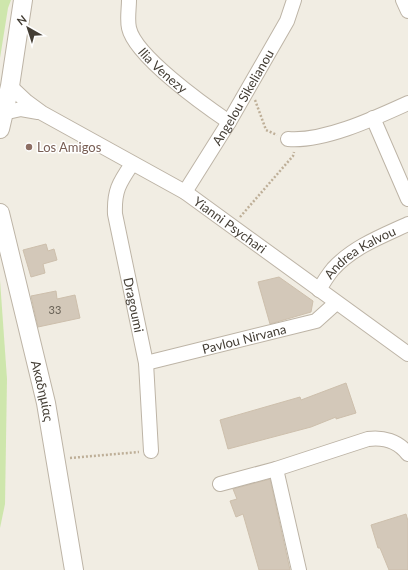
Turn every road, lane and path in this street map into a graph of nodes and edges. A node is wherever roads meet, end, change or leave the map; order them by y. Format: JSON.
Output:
{"nodes":[{"id":1,"x":23,"y":0,"type":"edge"},
{"id":2,"x":129,"y":0,"type":"edge"},
{"id":3,"x":294,"y":0,"type":"edge"},
{"id":4,"x":403,"y":0,"type":"edge"},
{"id":5,"x":408,"y":11,"type":"edge"},
{"id":6,"x":250,"y":85,"type":"junction"},
{"id":7,"x":10,"y":86,"type":"junction"},
{"id":8,"x":408,"y":103,"type":"edge"},
{"id":9,"x":42,"y":113,"type":"junction"},
{"id":10,"x":373,"y":118,"type":"junction"},
{"id":11,"x":2,"y":121,"type":"edge"},
{"id":12,"x":229,"y":122,"type":"junction"},
{"id":13,"x":292,"y":140,"type":"junction"},
{"id":14,"x":132,"y":164,"type":"junction"},
{"id":15,"x":185,"y":192,"type":"junction"},
{"id":16,"x":408,"y":199,"type":"edge"},
{"id":17,"x":0,"y":213,"type":"edge"},
{"id":18,"x":408,"y":224,"type":"edge"},
{"id":19,"x":232,"y":226,"type":"junction"},
{"id":20,"x":319,"y":290,"type":"junction"},
{"id":21,"x":336,"y":303,"type":"junction"},
{"id":22,"x":408,"y":354,"type":"edge"},
{"id":23,"x":146,"y":363,"type":"junction"},
{"id":24,"x":403,"y":449,"type":"edge"},
{"id":25,"x":151,"y":451,"type":"joint"},
{"id":26,"x":55,"y":460,"type":"junction"},
{"id":27,"x":276,"y":469,"type":"junction"},
{"id":28,"x":220,"y":484,"type":"dead end"},
{"id":29,"x":74,"y":570,"type":"edge"},
{"id":30,"x":299,"y":570,"type":"edge"}],
"edges":[{"from":1,"to":7,"type":"street"},
{"from":2,"to":12,"type":"street","name":"Ilia Venezy"},
{"from":3,"to":6,"type":"street","name":"Angelou Sikelianou"},
{"from":4,"to":5,"type":"street"},
{"from":6,"to":12,"type":"street","name":"Angelou Sikelianou"},
{"from":6,"to":13,"type":"path"},
{"from":7,"to":9,"type":"street","name":"Yianni Psychari"},
{"from":7,"to":11,"type":"street"},
{"from":8,"to":10,"type":"street"},
{"from":9,"to":11,"type":"street","name":"Yianni Psychari"},
{"from":9,"to":14,"type":"street","name":"Yianni Psychari"},
{"from":10,"to":13,"type":"street"},
{"from":10,"to":16,"type":"street"},
{"from":12,"to":15,"type":"street","name":"Angelou Sikelianou"},
{"from":13,"to":19,"type":"path"},
{"from":14,"to":15,"type":"street","name":"Yianni Psychari"},
{"from":14,"to":23,"type":"street","name":"Dragoumi"},
{"from":15,"to":19,"type":"street","name":"Yianni Psychari"},
{"from":17,"to":26,"type":"street","name":"Ακαδημίας"},
{"from":18,"to":20,"type":"street","name":"Andrea Kalvou"},
{"from":19,"to":20,"type":"street","name":"Yianni Psychari"},
{"from":20,"to":21,"type":"street","name":"Yianni Psychari"},
{"from":21,"to":22,"type":"street","name":"Yianni Psychari"},
{"from":21,"to":23,"type":"street","name":"Pavlou Nirvana"},
{"from":23,"to":25,"type":"street","name":"Dragoumi"},
{"from":24,"to":27,"type":"street"},
{"from":25,"to":26,"type":"path"},
{"from":26,"to":29,"type":"street","name":"Ακαδημίας"},
{"from":27,"to":28,"type":"street"},
{"from":27,"to":30,"type":"street"}]}
